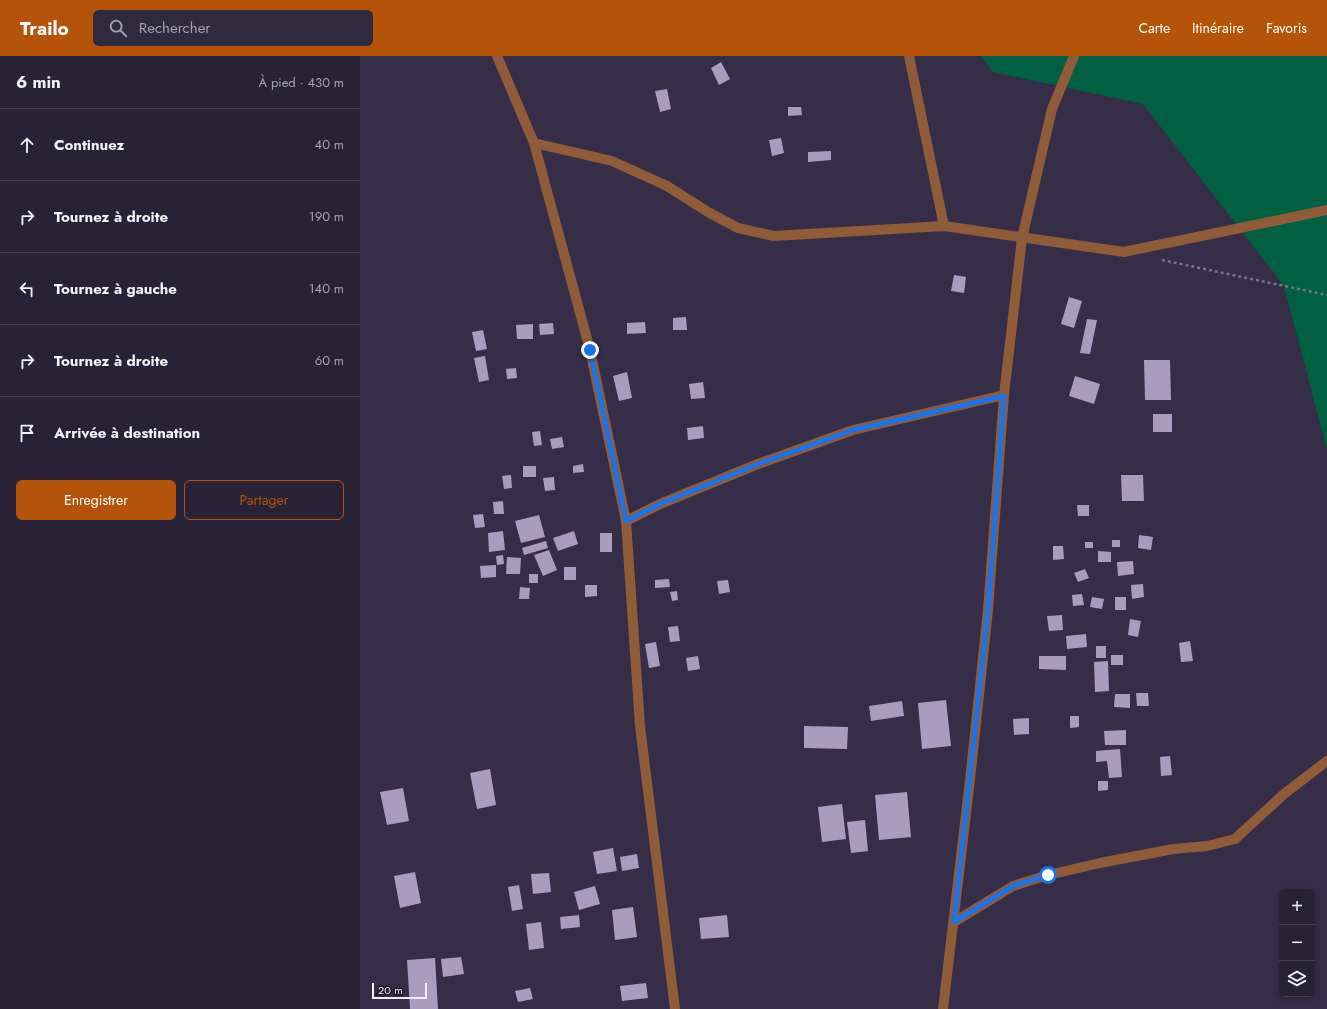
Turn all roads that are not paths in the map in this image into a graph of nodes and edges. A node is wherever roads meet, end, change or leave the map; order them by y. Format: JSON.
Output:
{"nodes":[{"id":1,"x":497,"y":56,"type":"edge"},
{"id":2,"x":909,"y":56,"type":"edge"},
{"id":3,"x":1074,"y":56,"type":"edge"},
{"id":4,"x":534,"y":143,"type":"junction"},
{"id":5,"x":1327,"y":210,"type":"edge"},
{"id":6,"x":944,"y":226,"type":"junction"},
{"id":7,"x":1022,"y":238,"type":"junction"},
{"id":8,"x":1004,"y":396,"type":"junction"},
{"id":9,"x":626,"y":521,"type":"junction"},
{"id":10,"x":1327,"y":760,"type":"edge"},
{"id":11,"x":954,"y":922,"type":"junction"},
{"id":12,"x":675,"y":1009,"type":"edge"},
{"id":13,"x":943,"y":1009,"type":"edge"}],
"edges":[{"from":1,"to":4,"type":"street"},
{"from":2,"to":6,"type":"street"},
{"from":3,"to":7,"type":"street"},
{"from":4,"to":6,"type":"street"},
{"from":4,"to":9,"type":"street"},
{"from":5,"to":7,"type":"street"},
{"from":6,"to":7,"type":"street"},
{"from":7,"to":8,"type":"street"},
{"from":8,"to":9,"type":"street"},
{"from":8,"to":11,"type":"street"},
{"from":9,"to":12,"type":"street"},
{"from":10,"to":11,"type":"street"},
{"from":11,"to":13,"type":"street"}]}
